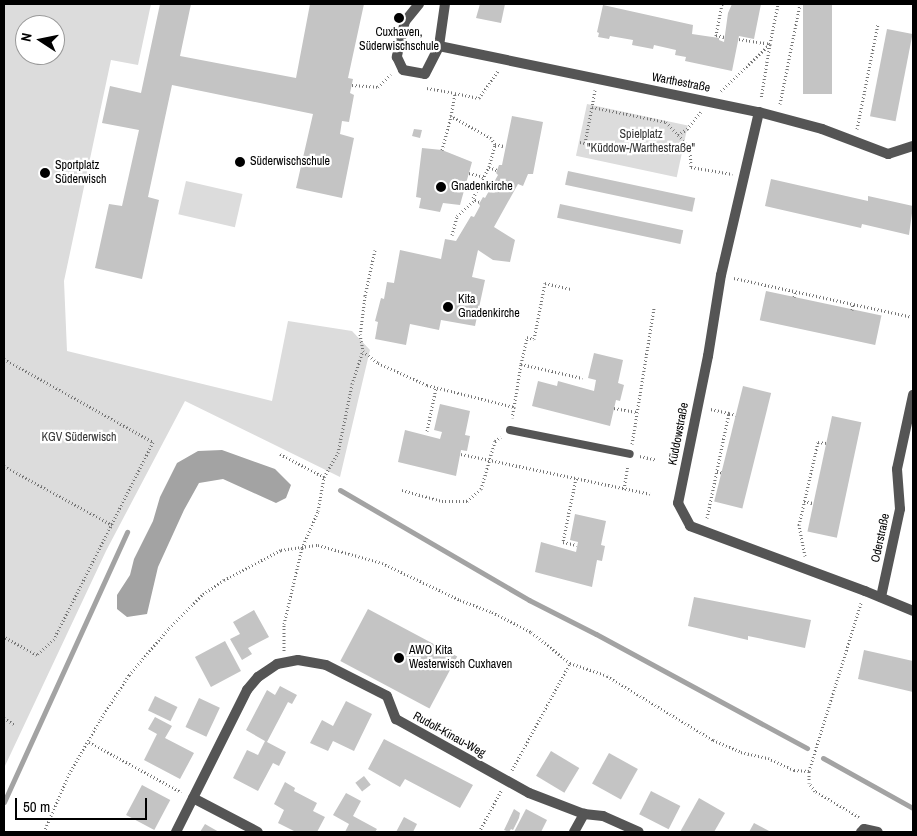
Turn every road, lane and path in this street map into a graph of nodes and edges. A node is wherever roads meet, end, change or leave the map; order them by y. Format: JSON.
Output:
{"nodes":[{"id":1,"x":419,"y":4,"type":"edge"},
{"id":2,"x":445,"y":4,"type":"edge"},
{"id":3,"x":722,"y":4,"type":"edge"},
{"id":4,"x":778,"y":4,"type":"edge"},
{"id":5,"x":800,"y":4,"type":"edge"},
{"id":6,"x":878,"y":24,"type":"dead end"},
{"id":7,"x":725,"y":37,"type":"dead end"},
{"id":8,"x":739,"y":39,"type":"dead end"},
{"id":9,"x":770,"y":44,"type":"junction"},
{"id":10,"x":439,"y":46,"type":"junction"},
{"id":11,"x":506,"y":60,"type":"junction"},
{"id":12,"x":400,"y":65,"type":"junction"},
{"id":13,"x":352,"y":85,"type":"dead end"},
{"id":14,"x":419,"y":86,"type":"dead end"},
{"id":15,"x":455,"y":93,"type":"junction"},
{"id":16,"x":594,"y":96,"type":"dead end"},
{"id":17,"x":711,"y":101,"type":"junction"},
{"id":18,"x":592,"y":107,"type":"junction"},
{"id":19,"x":759,"y":112,"type":"junction"},
{"id":20,"x":451,"y":116,"type":"junction"},
{"id":21,"x":777,"y":117,"type":"junction"},
{"id":22,"x":678,"y":135,"type":"junction"},
{"id":23,"x":580,"y":142,"type":"dead end"},
{"id":24,"x":854,"y":142,"type":"junction"},
{"id":25,"x":494,"y":144,"type":"junction"},
{"id":26,"x":504,"y":146,"type":"dead end"},
{"id":27,"x":913,"y":146,"type":"edge"},
{"id":28,"x":442,"y":150,"type":"dead end"},
{"id":29,"x":489,"y":167,"type":"junction"},
{"id":30,"x":497,"y":170,"type":"dead end"},
{"id":31,"x":469,"y":173,"type":"dead end"},
{"id":32,"x":722,"y":173,"type":"dead end"},
{"id":33,"x":485,"y":177,"type":"junction"},
{"id":34,"x":475,"y":200,"type":"junction"},
{"id":35,"x":480,"y":202,"type":"dead end"},
{"id":36,"x":452,"y":235,"type":"dead end"},
{"id":37,"x":375,"y":250,"type":"dead end"},
{"id":38,"x":721,"y":275,"type":"junction"},
{"id":39,"x":570,"y":289,"type":"dead end"},
{"id":40,"x":796,"y":291,"type":"junction"},
{"id":41,"x":794,"y":297,"type":"dead end"},
{"id":42,"x":853,"y":304,"type":"junction"},
{"id":43,"x":654,"y":308,"type":"dead end"},
{"id":44,"x":852,"y":310,"type":"dead end"},
{"id":45,"x":913,"y":317,"type":"edge"},
{"id":46,"x":363,"y":352,"type":"junction"},
{"id":47,"x":4,"y":359,"type":"edge"},
{"id":48,"x":521,"y":364,"type":"junction"},
{"id":49,"x":582,"y":378,"type":"dead end"},
{"id":50,"x":436,"y":388,"type":"junction"},
{"id":51,"x":913,"y":395,"type":"edge"},
{"id":52,"x":697,"y":406,"type":"junction"},
{"id":53,"x":514,"y":407,"type":"junction"},
{"id":54,"x":614,"y":408,"type":"dead end"},
{"id":55,"x":637,"y":412,"type":"junction"},
{"id":56,"x":729,"y":413,"type":"junction"},
{"id":57,"x":736,"y":414,"type":"dead end"},
{"id":58,"x":510,"y":430,"type":"junction"},
{"id":59,"x":427,"y":431,"type":"dead end"},
{"id":60,"x":826,"y":443,"type":"dead end"},
{"id":61,"x":280,"y":454,"type":"dead end"},
{"id":62,"x":461,"y":454,"type":"dead end"},
{"id":63,"x":630,"y":454,"type":"junction"},
{"id":64,"x":490,"y":459,"type":"junction"},
{"id":65,"x":4,"y":466,"type":"edge"},
{"id":66,"x":717,"y":471,"type":"junction"},
{"id":67,"x":723,"y":473,"type":"dead end"},
{"id":68,"x":324,"y":477,"type":"junction"},
{"id":69,"x":576,"y":478,"type":"junction"},
{"id":70,"x":624,"y":489,"type":"junction"},
{"id":71,"x":402,"y":490,"type":"dead end"},
{"id":72,"x":650,"y":494,"type":"dead end"},
{"id":73,"x":804,"y":501,"type":"junction"},
{"id":74,"x":812,"y":503,"type":"dead end"},
{"id":75,"x":112,"y":525,"type":"junction"},
{"id":76,"x":709,"y":533,"type":"junction"},
{"id":77,"x":578,"y":545,"type":"dead end"},
{"id":78,"x":302,"y":548,"type":"junction"},
{"id":79,"x":802,"y":568,"type":"junction"},
{"id":80,"x":865,"y":591,"type":"junction"},
{"id":81,"x":881,"y":597,"type":"junction"},
{"id":82,"x":913,"y":611,"type":"edge"},
{"id":83,"x":4,"y":637,"type":"edge"},
{"id":84,"x":284,"y":662,"type":"junction"},
{"id":85,"x":570,"y":663,"type":"junction"},
{"id":86,"x":4,"y":718,"type":"edge"},
{"id":87,"x":14,"y":724,"type":"dead end"},
{"id":88,"x":89,"y":742,"type":"junction"},
{"id":89,"x":809,"y":771,"type":"junction"},
{"id":90,"x":507,"y":781,"type":"junction"},
{"id":91,"x":193,"y":798,"type":"junction"},
{"id":92,"x":584,"y":814,"type":"junction"},
{"id":93,"x":863,"y":831,"type":"edge"},
{"id":94,"x":44,"y":832,"type":"edge"},
{"id":95,"x":176,"y":832,"type":"edge"},
{"id":96,"x":258,"y":832,"type":"edge"},
{"id":97,"x":479,"y":832,"type":"edge"},
{"id":98,"x":574,"y":832,"type":"edge"},
{"id":99,"x":639,"y":832,"type":"edge"},
{"id":100,"x":878,"y":832,"type":"edge"}],
"edges":[{"from":1,"to":12,"type":"street"},
{"from":2,"to":10,"type":"street"},
{"from":3,"to":7,"type":"path"},
{"from":4,"to":9,"type":"path"},
{"from":5,"to":21,"type":"path"},
{"from":6,"to":24,"type":"path"},
{"from":8,"to":9,"type":"path"},
{"from":9,"to":17,"type":"path"},
{"from":9,"to":19,"type":"path"},
{"from":10,"to":11,"type":"street","name":"Warthestraße"},
{"from":10,"to":12,"type":"street"},
{"from":11,"to":15,"type":"path"},
{"from":11,"to":17,"type":"street","name":"Warthestraße"},
{"from":12,"to":13,"type":"path"},
{"from":14,"to":15,"type":"path"},
{"from":15,"to":20,"type":"path"},
{"from":16,"to":18,"type":"path"},
{"from":17,"to":19,"type":"street","name":"Warthestraße"},
{"from":17,"to":22,"type":"path"},
{"from":18,"to":22,"type":"path"},
{"from":18,"to":23,"type":"path"},
{"from":19,"to":21,"type":"street","name":"Warthestraße"},
{"from":19,"to":38,"type":"street","name":"Küddowstraße"},
{"from":20,"to":25,"type":"path"},
{"from":20,"to":28,"type":"path"},
{"from":21,"to":24,"type":"street","name":"Warthestraße"},
{"from":22,"to":32,"type":"path"},
{"from":24,"to":27,"type":"street","name":"Warthestraße"},
{"from":25,"to":26,"type":"path"},
{"from":25,"to":29,"type":"path"},
{"from":29,"to":30,"type":"path"},
{"from":29,"to":33,"type":"path"},
{"from":31,"to":33,"type":"path"},
{"from":33,"to":34,"type":"path"},
{"from":34,"to":35,"type":"path"},
{"from":34,"to":36,"type":"path"},
{"from":37,"to":46,"type":"path"},
{"from":38,"to":40,"type":"path"},
{"from":38,"to":52,"type":"street","name":"Küddowstraße"},
{"from":39,"to":48,"type":"path"},
{"from":40,"to":41,"type":"path"},
{"from":40,"to":42,"type":"path"},
{"from":42,"to":44,"type":"path"},
{"from":42,"to":45,"type":"path"},
{"from":43,"to":55,"type":"path"},
{"from":46,"to":50,"type":"path"},
{"from":46,"to":68,"type":"path"},
{"from":47,"to":75,"type":"path"},
{"from":48,"to":49,"type":"path"},
{"from":48,"to":53,"type":"path"},
{"from":50,"to":53,"type":"path"},
{"from":50,"to":59,"type":"path"},
{"from":51,"to":81,"type":"street","name":"Oderstraße"},
{"from":52,"to":56,"type":"path"},
{"from":52,"to":76,"type":"street","name":"Küddowstraße"},
{"from":53,"to":58,"type":"path"},
{"from":54,"to":55,"type":"path"},
{"from":55,"to":63,"type":"path"},
{"from":56,"to":57,"type":"path"},
{"from":56,"to":66,"type":"path"},
{"from":58,"to":63,"type":"lane"},
{"from":58,"to":64,"type":"path"},
{"from":60,"to":73,"type":"path"},
{"from":61,"to":68,"type":"path"},
{"from":62,"to":64,"type":"path"},
{"from":63,"to":70,"type":"path"},
{"from":64,"to":69,"type":"path"},
{"from":64,"to":71,"type":"path"},
{"from":65,"to":75,"type":"path"},
{"from":66,"to":67,"type":"path"},
{"from":66,"to":76,"type":"path"},
{"from":68,"to":78,"type":"path"},
{"from":69,"to":70,"type":"path"},
{"from":69,"to":77,"type":"path"},
{"from":70,"to":72,"type":"path"},
{"from":73,"to":74,"type":"path"},
{"from":73,"to":79,"type":"path"},
{"from":75,"to":83,"type":"path"},
{"from":76,"to":79,"type":"street","name":"Küddowstraße"},
{"from":78,"to":84,"type":"path"},
{"from":78,"to":85,"type":"path"},
{"from":78,"to":88,"type":"path"},
{"from":79,"to":80,"type":"street","name":"Küddowstraße"},
{"from":80,"to":81,"type":"street","name":"Küddowstraße"},
{"from":80,"to":89,"type":"path"},
{"from":81,"to":82,"type":"street","name":"Küddowstraße"},
{"from":84,"to":90,"type":"street","name":"Rudolf-Kinau-Weg"},
{"from":84,"to":91,"type":"street","name":"Rudolf-Kinau-Weg"},
{"from":85,"to":89,"type":"path"},
{"from":85,"to":90,"type":"path"},
{"from":86,"to":87,"type":"path"},
{"from":88,"to":91,"type":"path"},
{"from":88,"to":94,"type":"path"},
{"from":89,"to":93,"type":"path"},
{"from":90,"to":92,"type":"street","name":"Rudolf-Kinau-Weg"},
{"from":90,"to":97,"type":"path"},
{"from":91,"to":95,"type":"street","name":"Rudolf-Kinau-Weg"},
{"from":91,"to":96,"type":"street"},
{"from":92,"to":98,"type":"street"},
{"from":92,"to":99,"type":"street","name":"Rudolf-Kinau-Weg"},
{"from":93,"to":100,"type":"street"}]}
